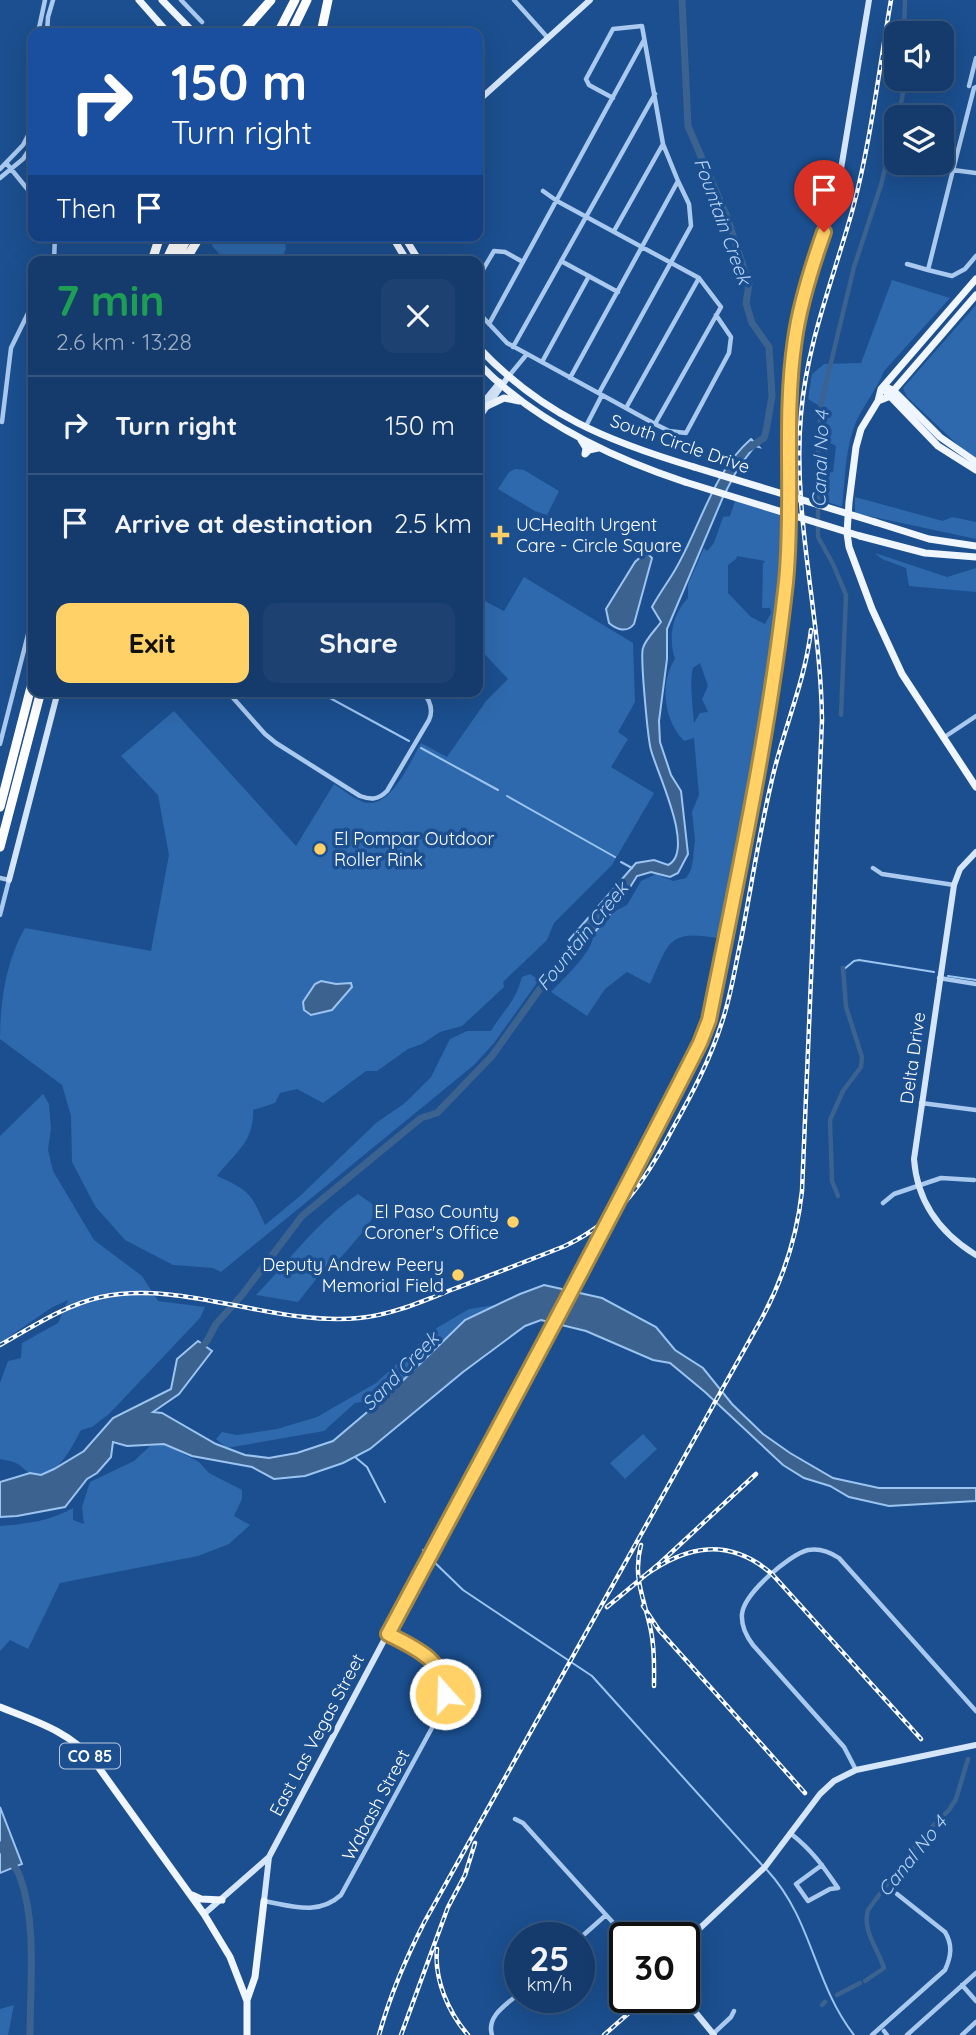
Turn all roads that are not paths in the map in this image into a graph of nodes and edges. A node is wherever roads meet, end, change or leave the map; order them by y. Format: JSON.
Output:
{"nodes":[{"id":1,"x":45,"y":0,"type":"edge"},
{"id":2,"x":53,"y":0,"type":"edge"},
{"id":3,"x":139,"y":0,"type":"edge"},
{"id":4,"x":162,"y":0,"type":"edge"},
{"id":5,"x":181,"y":0,"type":"edge"},
{"id":6,"x":271,"y":0,"type":"edge"},
{"id":7,"x":295,"y":0,"type":"edge"},
{"id":8,"x":307,"y":0,"type":"edge"},
{"id":9,"x":328,"y":0,"type":"edge"},
{"id":10,"x":590,"y":0,"type":"edge"},
{"id":11,"x":869,"y":0,"type":"edge"},
{"id":12,"x":516,"y":1,"type":"edge"},
{"id":13,"x":202,"y":22,"type":"dead end"},
{"id":14,"x":39,"y":28,"type":"edge"},
{"id":15,"x":47,"y":28,"type":"edge"},
{"id":16,"x":164,"y":28,"type":"edge"},
{"id":17,"x":189,"y":28,"type":"edge"},
{"id":18,"x":248,"y":28,"type":"edge"},
{"id":19,"x":281,"y":28,"type":"edge"},
{"id":20,"x":293,"y":28,"type":"edge"},
{"id":21,"x":322,"y":28,"type":"edge"},
{"id":22,"x":549,"y":39,"type":"junction"},
{"id":23,"x":645,"y":39,"type":"junction"},
{"id":24,"x":976,"y":58,"type":"edge"},
{"id":25,"x":969,"y":86,"type":"dead end"},
{"id":26,"x":976,"y":88,"type":"edge"},
{"id":27,"x":655,"y":93,"type":"junction"},
{"id":28,"x":483,"y":98,"type":"edge"},
{"id":29,"x":613,"y":98,"type":"junction"},
{"id":30,"x":28,"y":136,"type":"edge"},
{"id":31,"x":663,"y":144,"type":"junction"},
{"id":32,"x":28,"y":150,"type":"edge"},
{"id":33,"x":7,"y":164,"type":"junction"},
{"id":34,"x":954,"y":166,"type":"edge"},
{"id":35,"x":0,"y":169,"type":"edge"},
{"id":36,"x":11,"y":169,"type":"junction"},
{"id":37,"x":954,"y":170,"type":"edge"},
{"id":38,"x":976,"y":173,"type":"edge"},
{"id":39,"x":952,"y":175,"type":"edge"},
{"id":40,"x":0,"y":178,"type":"edge"},
{"id":41,"x":678,"y":181,"type":"junction"},
{"id":42,"x":28,"y":190,"type":"edge"},
{"id":43,"x":543,"y":191,"type":"dead end"},
{"id":44,"x":557,"y":201,"type":"junction"},
{"id":45,"x":585,"y":216,"type":"junction"},
{"id":46,"x":614,"y":231,"type":"junction"},
{"id":47,"x":642,"y":247,"type":"junction"},
{"id":48,"x":976,"y":256,"type":"edge"},
{"id":49,"x":561,"y":261,"type":"junction"},
{"id":50,"x":523,"y":262,"type":"junction"},
{"id":51,"x":671,"y":262,"type":"junction"},
{"id":52,"x":908,"y":264,"type":"dead end"},
{"id":53,"x":483,"y":270,"type":"edge"},
{"id":54,"x":928,"y":270,"type":"junction"},
{"id":55,"x":589,"y":276,"type":"junction"},
{"id":56,"x":699,"y":278,"type":"junction"},
{"id":57,"x":976,"y":278,"type":"edge"},
{"id":58,"x":618,"y":292,"type":"junction"},
{"id":59,"x":976,"y":295,"type":"edge"},
{"id":60,"x":28,"y":313,"type":"edge"},
{"id":61,"x":716,"y":315,"type":"junction"},
{"id":62,"x":483,"y":317,"type":"edge"},
{"id":63,"x":489,"y":324,"type":"junction"},
{"id":64,"x":513,"y":347,"type":"junction"},
{"id":65,"x":483,"y":352,"type":"edge"},
{"id":66,"x":527,"y":354,"type":"junction"},
{"id":67,"x":542,"y":362,"type":"junction"},
{"id":68,"x":483,"y":368,"type":"edge"},
{"id":69,"x":508,"y":377,"type":"junction"},
{"id":70,"x":570,"y":378,"type":"junction"},
{"id":71,"x":501,"y":384,"type":"junction"},
{"id":72,"x":884,"y":386,"type":"junction"},
{"id":73,"x":600,"y":394,"type":"junction"},
{"id":74,"x":891,"y":394,"type":"junction"},
{"id":75,"x":522,"y":401,"type":"junction"},
{"id":76,"x":878,"y":401,"type":"junction"},
{"id":77,"x":483,"y":404,"type":"edge"},
{"id":78,"x":487,"y":406,"type":"junction"},
{"id":79,"x":626,"y":408,"type":"junction"},
{"id":80,"x":483,"y":412,"type":"edge"},
{"id":81,"x":2,"y":422,"type":"dead end"},
{"id":82,"x":654,"y":424,"type":"junction"},
{"id":83,"x":586,"y":427,"type":"junction"},
{"id":84,"x":579,"y":437,"type":"junction"},
{"id":85,"x":604,"y":450,"type":"junction"},
{"id":86,"x":976,"y":462,"type":"edge"},
{"id":87,"x":976,"y":470,"type":"edge"},
{"id":88,"x":975,"y":546,"type":"edge"},
{"id":89,"x":976,"y":557,"type":"edge"},
{"id":90,"x":28,"y":635,"type":"edge"},
{"id":91,"x":28,"y":697,"type":"edge"},
{"id":92,"x":39,"y":697,"type":"edge"},
{"id":93,"x":56,"y":697,"type":"edge"},
{"id":94,"x":232,"y":697,"type":"edge"},
{"id":95,"x":426,"y":697,"type":"edge"},
{"id":96,"x":976,"y":716,"type":"edge"},
{"id":97,"x":942,"y":738,"type":"junction"},
{"id":98,"x":0,"y":744,"type":"edge"},
{"id":99,"x":976,"y":787,"type":"edge"},
{"id":100,"x":0,"y":807,"type":"edge"},
{"id":101,"x":0,"y":847,"type":"edge"},
{"id":102,"x":976,"y":852,"type":"edge"},
{"id":103,"x":873,"y":868,"type":"dead end"},
{"id":104,"x":0,"y":878,"type":"edge"},
{"id":105,"x":9,"y":880,"type":"junction"},
{"id":106,"x":954,"y":885,"type":"junction"},
{"id":107,"x":0,"y":915,"type":"edge"},
{"id":108,"x":939,"y":978,"type":"junction"},
{"id":109,"x":976,"y":984,"type":"edge"},
{"id":110,"x":921,"y":1103,"type":"junction"},
{"id":111,"x":976,"y":1110,"type":"edge"},
{"id":112,"x":974,"y":1180,"type":"dead end"},
{"id":113,"x":918,"y":1185,"type":"junction"},
{"id":114,"x":883,"y":1203,"type":"dead end"},
{"id":115,"x":976,"y":1255,"type":"edge"},
{"id":116,"x":388,"y":1634,"type":"junction"},
{"id":117,"x":0,"y":1707,"type":"edge"},
{"id":118,"x":976,"y":1711,"type":"edge"},
{"id":119,"x":976,"y":1745,"type":"edge"},
{"id":120,"x":856,"y":1770,"type":"junction"},
{"id":121,"x":515,"y":1819,"type":"dead end"},
{"id":122,"x":790,"y":1833,"type":"junction"},
{"id":123,"x":270,"y":1857,"type":"junction"},
{"id":124,"x":822,"y":1865,"type":"junction"},
{"id":125,"x":187,"y":1892,"type":"junction"},
{"id":126,"x":897,"y":1894,"type":"dead end"},
{"id":127,"x":222,"y":1899,"type":"junction"},
{"id":128,"x":264,"y":1901,"type":"junction"},
{"id":129,"x":204,"y":1914,"type":"junction"},
{"id":130,"x":606,"y":1915,"type":"junction"},
{"id":131,"x":612,"y":1922,"type":"edge"},
{"id":132,"x":595,"y":1925,"type":"edge"},
{"id":133,"x":700,"y":1928,"type":"edge"},
{"id":134,"x":976,"y":1973,"type":"edge"},
{"id":135,"x":962,"y":1985,"type":"junction"},
{"id":136,"x":247,"y":2001,"type":"junction"},
{"id":137,"x":976,"y":2001,"type":"edge"},
{"id":138,"x":504,"y":2008,"type":"edge"},
{"id":139,"x":734,"y":2011,"type":"dead end"},
{"id":140,"x":696,"y":2013,"type":"edge"},
{"id":141,"x":976,"y":2022,"type":"edge"},
{"id":142,"x":247,"y":2035,"type":"edge"},
{"id":143,"x":492,"y":2035,"type":"edge"},
{"id":144,"x":713,"y":2035,"type":"edge"},
{"id":145,"x":872,"y":2035,"type":"edge"},
{"id":146,"x":907,"y":2035,"type":"edge"},
{"id":147,"x":962,"y":2035,"type":"edge"}],
"edges":[{"from":1,"to":14,"type":"street"},
{"from":2,"to":15,"type":"street"},
{"from":3,"to":16,"type":"main road"},
{"from":4,"to":17,"type":"main road"},
{"from":5,"to":13,"type":"street"},
{"from":6,"to":18,"type":"highway"},
{"from":7,"to":19,"type":"highway"},
{"from":8,"to":20,"type":"highway"},
{"from":9,"to":21,"type":"highway"},
{"from":10,"to":22,"type":"street"},
{"from":11,"to":116,"type":"street","name":"East Las Vegas Street"},
{"from":12,"to":22,"type":"street"},
{"from":22,"to":28,"type":"street"},
{"from":23,"to":27,"type":"street"},
{"from":23,"to":29,"type":"street"},
{"from":23,"to":29,"type":"street"},
{"from":24,"to":25,"type":"street"},
{"from":26,"to":34,"type":"street"},
{"from":27,"to":31,"type":"street"},
{"from":27,"to":45,"type":"street"},
{"from":29,"to":44,"type":"street"},
{"from":30,"to":33,"type":"street"},
{"from":31,"to":41,"type":"street"},
{"from":31,"to":46,"type":"street"},
{"from":32,"to":36,"type":"street"},
{"from":33,"to":35,"type":"street"},
{"from":33,"to":36,"type":"street"},
{"from":36,"to":40,"type":"street"},
{"from":36,"to":42,"type":"street"},
{"from":37,"to":38,"type":"street"},
{"from":39,"to":54,"type":"street"},
{"from":41,"to":47,"type":"street"},
{"from":41,"to":51,"type":"street"},
{"from":43,"to":44,"type":"street"},
{"from":44,"to":45,"type":"street"},
{"from":44,"to":50,"type":"street"},
{"from":45,"to":46,"type":"street"},
{"from":45,"to":49,"type":"street"},
{"from":46,"to":47,"type":"street"},
{"from":47,"to":51,"type":"street"},
{"from":47,"to":58,"type":"street"},
{"from":48,"to":54,"type":"street"},
{"from":49,"to":55,"type":"street"},
{"from":49,"to":64,"type":"street"},
{"from":50,"to":53,"type":"street"},
{"from":50,"to":63,"type":"street"},
{"from":51,"to":56,"type":"street"},
{"from":51,"to":73,"type":"street"},
{"from":52,"to":54,"type":"street"},
{"from":55,"to":58,"type":"street"},
{"from":55,"to":67,"type":"street"},
{"from":56,"to":61,"type":"street"},
{"from":56,"to":79,"type":"street"},
{"from":57,"to":72,"type":"main road"},
{"from":58,"to":70,"type":"street"},
{"from":59,"to":74,"type":"main road"},
{"from":60,"to":81,"type":"street"},
{"from":61,"to":82,"type":"street"},
{"from":61,"to":82,"type":"street"},
{"from":62,"to":63,"type":"street"},
{"from":63,"to":64,"type":"street"},
{"from":64,"to":66,"type":"street"},
{"from":65,"to":69,"type":"main road","name":"South Circle Drive"},
{"from":66,"to":67,"type":"street"},
{"from":66,"to":69,"type":"street"},
{"from":67,"to":70,"type":"street"},
{"from":68,"to":71,"type":"main road","name":"South Circle Drive"},
{"from":69,"to":71,"type":"street"},
{"from":69,"to":83,"type":"main road","name":"South Circle Drive"},
{"from":70,"to":73,"type":"street"},
{"from":71,"to":75,"type":"main road","name":"South Circle Drive"},
{"from":71,"to":77,"type":"street"},
{"from":71,"to":78,"type":"street"},
{"from":72,"to":74,"type":"main road"},
{"from":72,"to":76,"type":"main road"},
{"from":73,"to":79,"type":"street"},
{"from":73,"to":83,"type":"street"},
{"from":74,"to":76,"type":"main road"},
{"from":74,"to":86,"type":"main road"},
{"from":74,"to":87,"type":"main road"},
{"from":75,"to":78,"type":"main road"},
{"from":75,"to":84,"type":"main road","name":"South Circle Drive"},
{"from":76,"to":97,"type":"main road"},
{"from":78,"to":80,"type":"street"},
{"from":79,"to":82,"type":"street"},
{"from":83,"to":88,"type":"main road","name":"South Circle Drive","bridge":true},
{"from":84,"to":85,"type":"main road","name":"South Circle Drive"},
{"from":84,"to":85,"type":"main road"},
{"from":85,"to":89,"type":"main road","name":"South Circle Drive","bridge":true},
{"from":90,"to":98,"type":"street"},
{"from":91,"to":100,"type":"highway"},
{"from":92,"to":101,"type":"highway"},
{"from":93,"to":105,"type":"street"},
{"from":94,"to":95,"type":"street"},
{"from":96,"to":97,"type":"street"},
{"from":97,"to":99,"type":"main road"},
{"from":102,"to":106,"type":"street","name":"Delta Drive"},
{"from":103,"to":106,"type":"street"},
{"from":104,"to":105,"type":"street"},
{"from":105,"to":107,"type":"street"},
{"from":106,"to":108,"type":"street","name":"Delta Drive"},
{"from":108,"to":109,"type":"street"},
{"from":108,"to":110,"type":"street","name":"Delta Drive"},
{"from":110,"to":111,"type":"street"},
{"from":110,"to":113,"type":"street","name":"Delta Drive"},
{"from":112,"to":113,"type":"street"},
{"from":113,"to":114,"type":"street"},
{"from":113,"to":115,"type":"street","name":"Delta Drive"},
{"from":116,"to":123,"type":"street","name":"East Las Vegas Street"},
{"from":116,"to":128,"type":"street","name":"Wabash Street"},
{"from":117,"to":125,"type":"main road","number":"CO 85"},
{"from":118,"to":120,"type":"street"},
{"from":119,"to":120,"type":"street"},
{"from":120,"to":122,"type":"street"},
{"from":121,"to":130,"type":"street"},
{"from":122,"to":124,"type":"street"},
{"from":122,"to":133,"type":"street"},
{"from":123,"to":127,"type":"street","name":"East Las Vegas Street"},
{"from":123,"to":128,"type":"street","name":"East Las Vegas Street"},
{"from":124,"to":124,"type":"street"},
{"from":125,"to":127,"type":"main road"},
{"from":125,"to":129,"type":"main road","number":"CO 85"},
{"from":126,"to":145,"type":"street"},
{"from":127,"to":129,"type":"street","name":"East Las Vegas Street"},
{"from":128,"to":136,"type":"main road"},
{"from":129,"to":136,"type":"main road","number":"CO 85"},
{"from":130,"to":131,"type":"street"},
{"from":130,"to":132,"type":"street"},
{"from":134,"to":135,"type":"street"},
{"from":135,"to":137,"type":"street"},
{"from":135,"to":146,"type":"street"},
{"from":136,"to":142,"type":"main road","number":"CO 85"},
{"from":138,"to":143,"type":"street"},
{"from":139,"to":144,"type":"street"},
{"from":140,"to":144,"type":"street"},
{"from":141,"to":147,"type":"street"}]}
